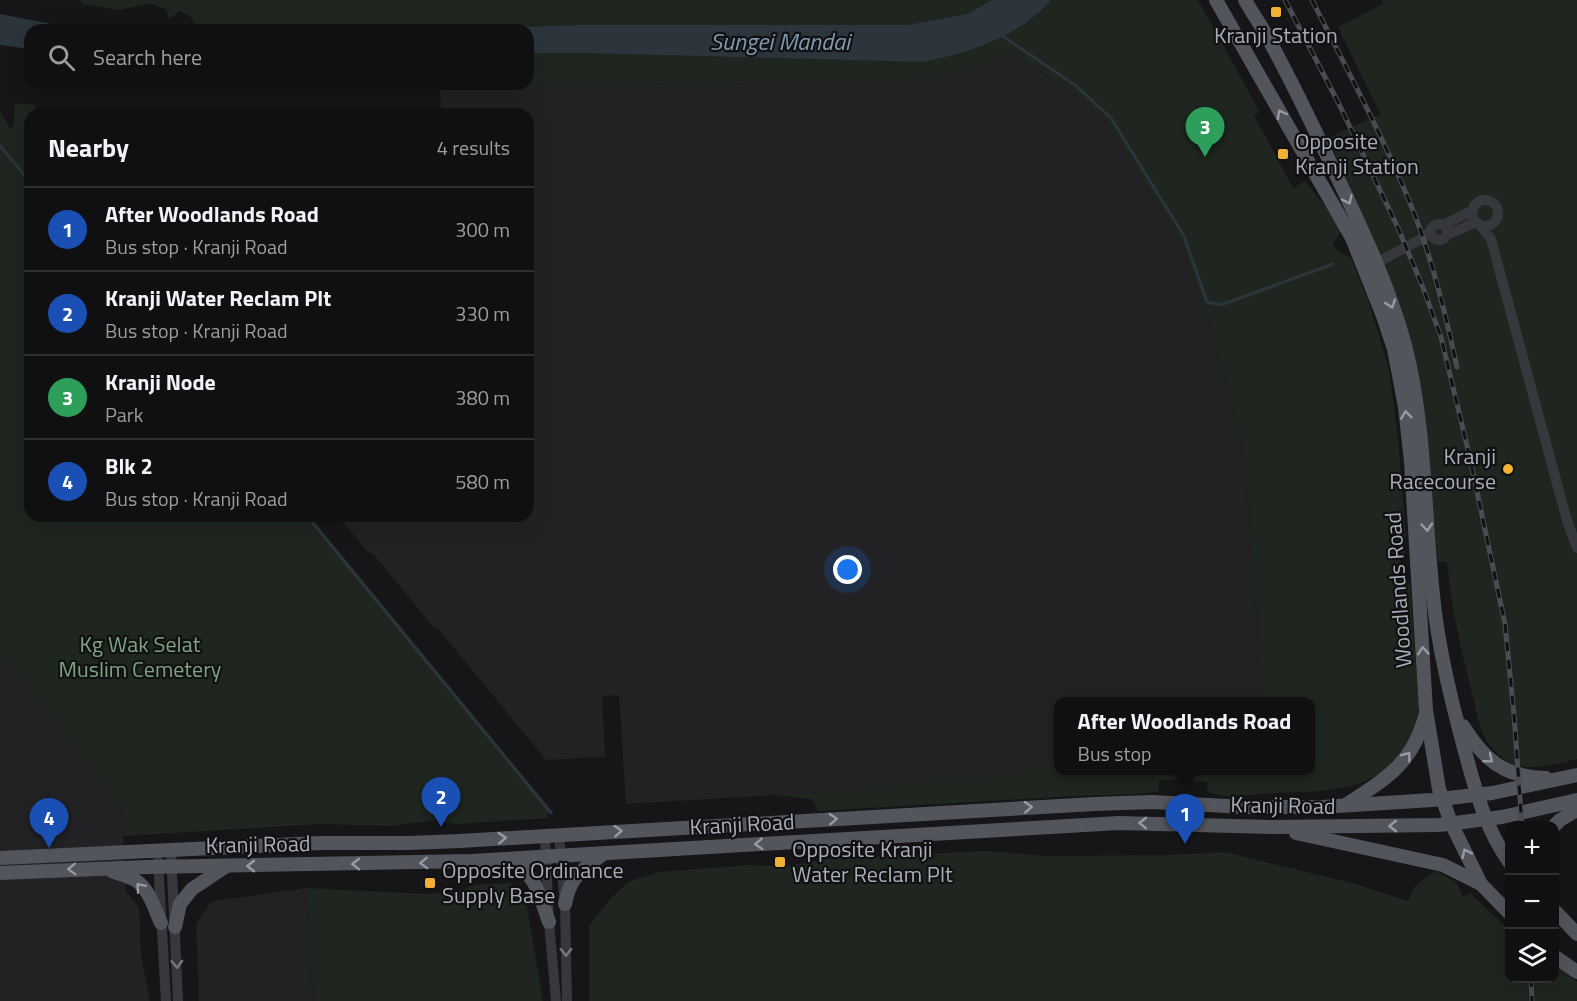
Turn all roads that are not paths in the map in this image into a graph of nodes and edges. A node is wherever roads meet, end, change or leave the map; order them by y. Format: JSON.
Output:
{"nodes":[{"id":1,"x":1216,"y":0,"type":"edge"},
{"id":2,"x":1245,"y":0,"type":"edge"},
{"id":3,"x":1473,"y":210,"type":"junction"},
{"id":4,"x":1494,"y":222,"type":"junction"},
{"id":5,"x":1478,"y":223,"type":"junction"},
{"id":6,"x":1441,"y":229,"type":"junction"},
{"id":7,"x":1430,"y":238,"type":"junction"},
{"id":8,"x":1491,"y":239,"type":"junction"},
{"id":9,"x":1376,"y":263,"type":"junction"},
{"id":10,"x":1577,"y":548,"type":"edge"},
{"id":11,"x":1426,"y":710,"type":"junction"},
{"id":12,"x":1454,"y":712,"type":"junction"},
{"id":13,"x":1571,"y":776,"type":"edge"},
{"id":14,"x":1476,"y":795,"type":"junction"},
{"id":15,"x":1442,"y":800,"type":"junction"},
{"id":16,"x":1577,"y":800,"type":"edge"},
{"id":17,"x":1345,"y":805,"type":"junction"},
{"id":18,"x":1577,"y":810,"type":"edge"},
{"id":19,"x":1486,"y":819,"type":"junction"},
{"id":20,"x":1559,"y":821,"type":"edge"},
{"id":21,"x":1451,"y":823,"type":"junction"},
{"id":22,"x":1273,"y":827,"type":"junction"},
{"id":23,"x":559,"y":835,"type":"junction"},
{"id":24,"x":545,"y":836,"type":"junction"},
{"id":25,"x":321,"y":843,"type":"junction"},
{"id":26,"x":164,"y":851,"type":"junction"},
{"id":27,"x":603,"y":854,"type":"junction"},
{"id":28,"x":561,"y":856,"type":"junction"},
{"id":29,"x":1505,"y":856,"type":"edge"},
{"id":30,"x":546,"y":857,"type":"junction"},
{"id":31,"x":0,"y":858,"type":"edge"},
{"id":32,"x":507,"y":859,"type":"junction"},
{"id":33,"x":327,"y":864,"type":"junction"},
{"id":34,"x":165,"y":866,"type":"junction"},
{"id":35,"x":227,"y":866,"type":"junction"},
{"id":36,"x":103,"y":868,"type":"junction"},
{"id":37,"x":0,"y":873,"type":"edge"},
{"id":38,"x":1481,"y":884,"type":"junction"},
{"id":39,"x":565,"y":904,"type":"junction"},
{"id":40,"x":1505,"y":910,"type":"edge"},
{"id":41,"x":1559,"y":915,"type":"edge"},
{"id":42,"x":549,"y":922,"type":"junction"},
{"id":43,"x":161,"y":923,"type":"junction"},
{"id":44,"x":175,"y":927,"type":"junction"},
{"id":45,"x":1577,"y":934,"type":"edge"},
{"id":46,"x":1559,"y":959,"type":"edge"},
{"id":47,"x":1577,"y":972,"type":"edge"},
{"id":48,"x":166,"y":1001,"type":"edge"},
{"id":49,"x":178,"y":1001,"type":"edge"},
{"id":50,"x":556,"y":1001,"type":"edge"},
{"id":51,"x":567,"y":1001,"type":"edge"}],
"edges":[{"from":11,"to":1,"type":"main road","name":"Woodlands Road","one_way":true},
{"from":2,"to":9,"type":"main road","name":"Woodlands Road","one_way":true},
{"from":3,"to":4,"type":"street"},
{"from":3,"to":5,"type":"street"},
{"from":3,"to":6,"type":"street"},
{"from":4,"to":5,"type":"street"},
{"from":4,"to":8,"type":"street"},
{"from":5,"to":6,"type":"street"},
{"from":5,"to":8,"type":"street"},
{"from":6,"to":7,"type":"street"},
{"from":6,"to":7,"type":"street"},
{"from":7,"to":9,"type":"street"},
{"from":8,"to":10,"type":"street"},
{"from":9,"to":12,"type":"main road","name":"Woodlands Road","one_way":true},
{"from":11,"to":15,"type":"main road","name":"Woodlands Road"},
{"from":17,"to":11,"type":"main road","one_way":true},
{"from":12,"to":13,"type":"main road","one_way":true},
{"from":12,"to":14,"type":"main road","name":"Woodlands Road"},
{"from":13,"to":14,"type":"main road","name":"Kranji Road"},
{"from":14,"to":15,"type":"main road","name":"Kranji Road"},
{"from":14,"to":19,"type":"main road","name":"Woodlands Road"},
{"from":15,"to":17,"type":"main road","name":"Kranji Road"},
{"from":15,"to":21,"type":"main road","name":"Woodlands Road"},
{"from":16,"to":19,"type":"main road","name":"Kranji Road"},
{"from":23,"to":17,"type":"main road","name":"Kranji Road","one_way":true},
{"from":18,"to":20,"type":"main road"},
{"from":19,"to":21,"type":"main road","name":"Kranji Road"},
{"from":19,"to":29,"type":"main road","name":"Woodlands Road"},
{"from":21,"to":22,"type":"main road","name":"Kranji Road","one_way":true},
{"from":38,"to":21,"type":"main road","name":"Woodlands Road","one_way":true},
{"from":22,"to":27,"type":"main road","name":"Kranji Road","one_way":true},
{"from":22,"to":38,"type":"main road"},
{"from":23,"to":24,"type":"main road","name":"Kranji Road"},
{"from":23,"to":28,"type":"street"},
{"from":25,"to":24,"type":"main road","name":"Kranji Road","one_way":true},
{"from":24,"to":30,"type":"street"},
{"from":25,"to":26,"type":"main road","name":"Kranji Road"},
{"from":25,"to":33,"type":"main road"},
{"from":26,"to":31,"type":"main road","name":"Kranji Road"},
{"from":26,"to":34,"type":"street"},
{"from":27,"to":28,"type":"main road","name":"Kranji Road"},
{"from":27,"to":39,"type":"main road"},
{"from":28,"to":30,"type":"main road","name":"Kranji Road"},
{"from":28,"to":39,"type":"street"},
{"from":30,"to":32,"type":"main road","name":"Kranji Road"},
{"from":30,"to":42,"type":"street"},
{"from":32,"to":33,"type":"main road","name":"Kranji Road","one_way":true},
{"from":32,"to":42,"type":"main road"},
{"from":33,"to":35,"type":"main road","name":"Kranji Road","one_way":true},
{"from":34,"to":35,"type":"main road","name":"Kranji Road"},
{"from":34,"to":36,"type":"main road","name":"Kranji Road"},
{"from":34,"to":43,"type":"street"},
{"from":34,"to":44,"type":"street"},
{"from":35,"to":44,"type":"main road"},
{"from":36,"to":37,"type":"main road","name":"Kranji Road","one_way":true},
{"from":43,"to":36,"type":"main road","one_way":true},
{"from":38,"to":40,"type":"main road","name":"Woodlands Road"},
{"from":39,"to":51,"type":"street","one_way":true},
{"from":41,"to":45,"type":"main road"},
{"from":42,"to":50,"type":"street"},
{"from":43,"to":48,"type":"street"},
{"from":44,"to":49,"type":"street","one_way":true},
{"from":46,"to":47,"type":"main road"}]}
